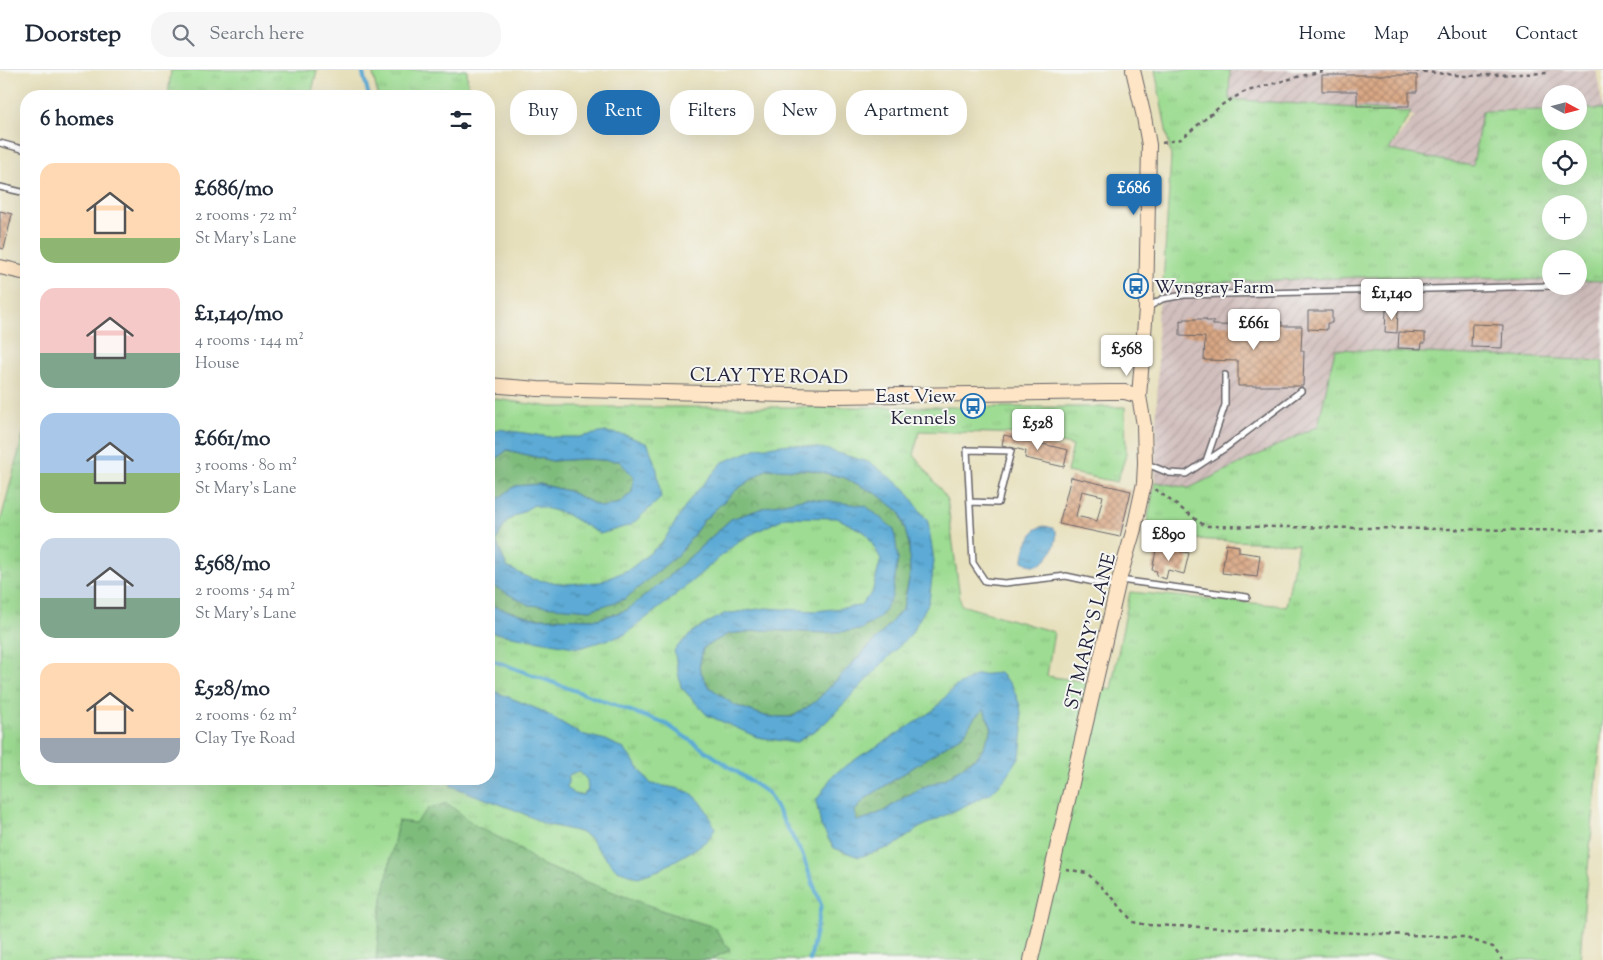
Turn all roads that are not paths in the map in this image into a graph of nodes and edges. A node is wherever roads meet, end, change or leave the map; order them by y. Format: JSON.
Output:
{"nodes":[{"id":1,"x":1133,"y":70,"type":"edge"},
{"id":2,"x":0,"y":143,"type":"edge"},
{"id":3,"x":20,"y":148,"type":"edge"},
{"id":4,"x":0,"y":187,"type":"edge"},
{"id":5,"x":20,"y":192,"type":"edge"},
{"id":6,"x":0,"y":267,"type":"edge"},
{"id":7,"x":20,"y":272,"type":"edge"},
{"id":8,"x":1542,"y":286,"type":"edge"},
{"id":9,"x":1146,"y":309,"type":"junction"},
{"id":10,"x":1225,"y":375,"type":"dead end"},
{"id":11,"x":495,"y":385,"type":"edge"},
{"id":12,"x":1300,"y":391,"type":"dead end"},
{"id":13,"x":1139,"y":396,"type":"junction"},
{"id":14,"x":1206,"y":461,"type":"junction"},
{"id":15,"x":1145,"y":463,"type":"junction"},
{"id":16,"x":970,"y":502,"type":"junction"},
{"id":17,"x":1119,"y":584,"type":"junction"},
{"id":18,"x":1247,"y":597,"type":"dead end"},
{"id":19,"x":1031,"y":960,"type":"edge"}],
"edges":[{"from":1,"to":9,"type":"main road","name":"ST MARY'S LANE"},
{"from":2,"to":3,"type":"lane"},
{"from":4,"to":5,"type":"lane"},
{"from":6,"to":7,"type":"main road"},
{"from":8,"to":9,"type":"lane"},
{"from":9,"to":13,"type":"main road","name":"ST MARY'S LANE"},
{"from":10,"to":14,"type":"lane"},
{"from":11,"to":13,"type":"main road","name":"CLAY TYE ROAD"},
{"from":12,"to":14,"type":"lane"},
{"from":13,"to":15,"type":"main road","name":"ST MARY'S LANE"},
{"from":14,"to":15,"type":"lane"},
{"from":15,"to":17,"type":"main road","name":"ST MARY'S LANE"},
{"from":16,"to":16,"type":"lane"},
{"from":16,"to":17,"type":"lane"},
{"from":17,"to":18,"type":"lane"},
{"from":17,"to":19,"type":"main road","name":"ST MARY'S LANE"}]}
